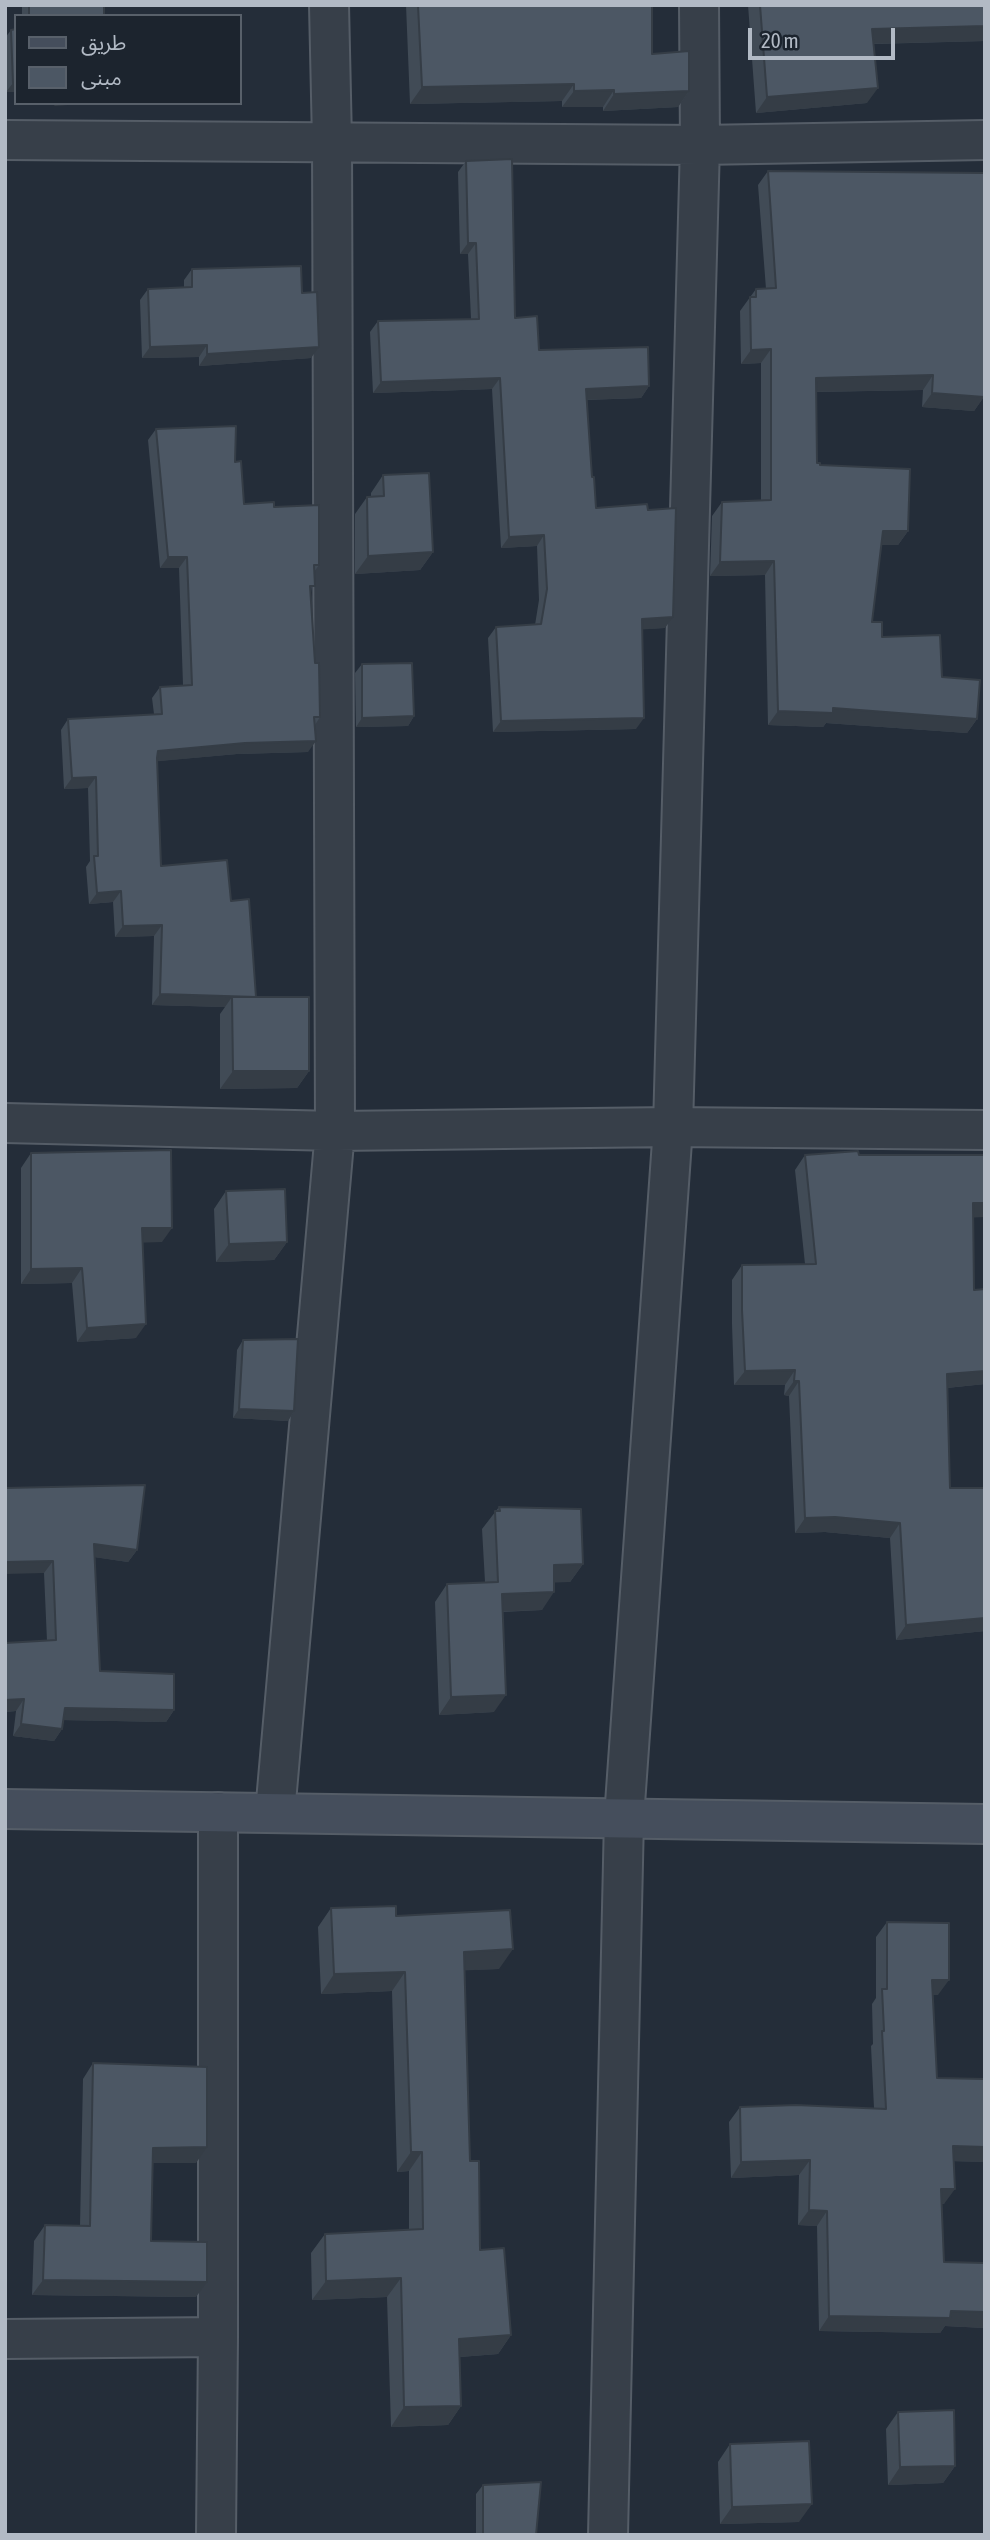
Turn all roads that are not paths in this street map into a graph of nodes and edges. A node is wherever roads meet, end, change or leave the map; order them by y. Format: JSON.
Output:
{"nodes":[{"id":1,"x":329,"y":5,"type":"edge"},
{"id":2,"x":699,"y":5,"type":"edge"},
{"id":3,"x":5,"y":139,"type":"edge"},
{"id":4,"x":985,"y":140,"type":"edge"},
{"id":5,"x":332,"y":141,"type":"junction"},
{"id":6,"x":700,"y":145,"type":"junction"},
{"id":7,"x":5,"y":1123,"type":"edge"},
{"id":8,"x":673,"y":1127,"type":"junction"},
{"id":9,"x":985,"y":1130,"type":"edge"},
{"id":10,"x":335,"y":1131,"type":"junction"},
{"id":11,"x":5,"y":1809,"type":"edge"},
{"id":12,"x":218,"y":1812,"type":"junction"},
{"id":13,"x":275,"y":1814,"type":"junction"},
{"id":14,"x":624,"y":1818,"type":"junction"},
{"id":15,"x":985,"y":1824,"type":"edge"},
{"id":16,"x":218,"y":2337,"type":"junction"},
{"id":17,"x":5,"y":2339,"type":"edge"},
{"id":18,"x":216,"y":2535,"type":"edge"},
{"id":19,"x":608,"y":2535,"type":"edge"}],
"edges":[{"from":1,"to":5,"type":"street"},
{"from":2,"to":6,"type":"street"},
{"from":3,"to":5,"type":"street"},
{"from":4,"to":6,"type":"street"},
{"from":5,"to":6,"type":"street"},
{"from":5,"to":10,"type":"street"},
{"from":6,"to":8,"type":"street"},
{"from":7,"to":10,"type":"street"},
{"from":8,"to":9,"type":"street"},
{"from":8,"to":10,"type":"street"},
{"from":8,"to":14,"type":"street"},
{"from":10,"to":13,"type":"street"},
{"from":11,"to":12,"type":"street"},
{"from":12,"to":13,"type":"street"},
{"from":12,"to":16,"type":"street"},
{"from":13,"to":14,"type":"street"},
{"from":14,"to":15,"type":"street"},
{"from":14,"to":19,"type":"street"},
{"from":16,"to":17,"type":"street"},
{"from":16,"to":18,"type":"street"}]}
